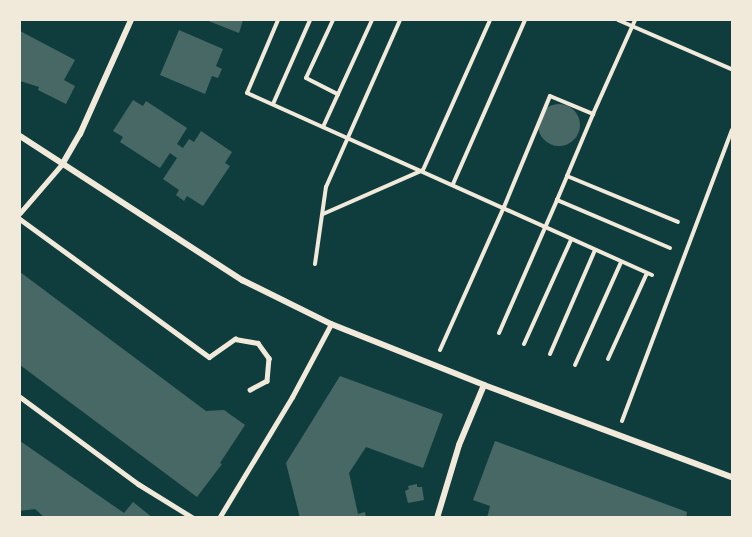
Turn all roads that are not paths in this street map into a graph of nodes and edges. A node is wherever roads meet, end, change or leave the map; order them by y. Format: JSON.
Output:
{"nodes":[{"id":1,"x":131,"y":20,"type":"edge"},
{"id":2,"x":20,"y":136,"type":"edge"},
{"id":3,"x":63,"y":163,"type":"junction"},
{"id":4,"x":20,"y":213,"type":"edge"},
{"id":5,"x":20,"y":219,"type":"edge"},
{"id":6,"x":331,"y":324,"type":"junction"},
{"id":7,"x":484,"y":385,"type":"junction"},
{"id":8,"x":250,"y":390,"type":"dead end"},
{"id":9,"x":20,"y":397,"type":"edge"},
{"id":10,"x":732,"y":477,"type":"edge"},
{"id":11,"x":193,"y":518,"type":"edge"},
{"id":12,"x":219,"y":518,"type":"edge"},
{"id":13,"x":437,"y":518,"type":"edge"}],
"edges":[{"from":1,"to":3,"type":"street"},
{"from":2,"to":3,"type":"street"},
{"from":3,"to":4,"type":"lane"},
{"from":3,"to":6,"type":"street"},
{"from":5,"to":8,"type":"lane"},
{"from":6,"to":7,"type":"street"},
{"from":6,"to":12,"type":"street"},
{"from":7,"to":10,"type":"street"},
{"from":7,"to":13,"type":"street"},
{"from":9,"to":11,"type":"street"}]}
